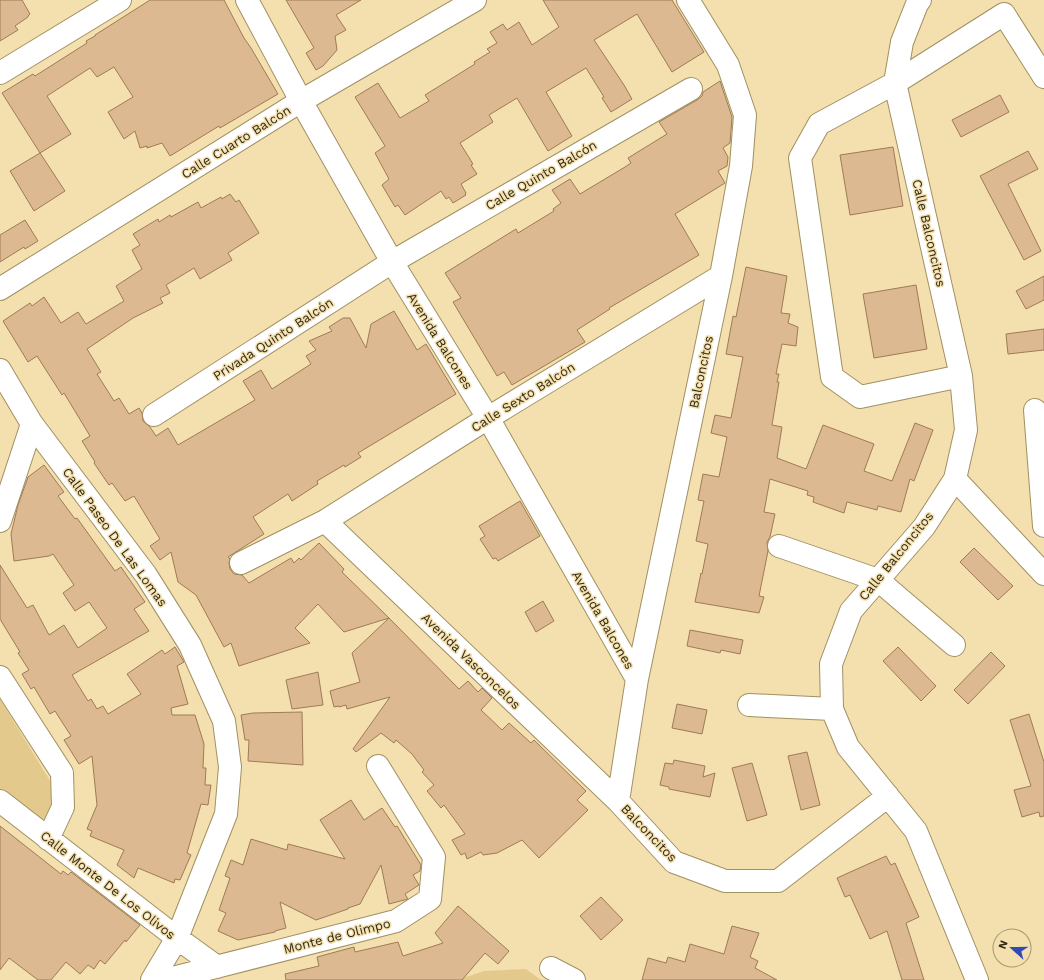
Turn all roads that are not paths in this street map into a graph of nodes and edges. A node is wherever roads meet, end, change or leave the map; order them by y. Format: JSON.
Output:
{"nodes":[{"id":1,"x":120,"y":0,"type":"edge"},
{"id":2,"x":247,"y":0,"type":"edge"},
{"id":3,"x":475,"y":0,"type":"edge"},
{"id":4,"x":688,"y":0,"type":"edge"},
{"id":5,"x":920,"y":0,"type":"edge"},
{"id":6,"x":0,"y":73,"type":"edge"},
{"id":7,"x":1044,"y":77,"type":"edge"},
{"id":8,"x":896,"y":83,"type":"junction"},
{"id":9,"x":691,"y":88,"type":"dead end"},
{"id":10,"x":301,"y":101,"type":"junction"},
{"id":11,"x":392,"y":262,"type":"junction"},
{"id":12,"x":721,"y":276,"type":"junction"},
{"id":13,"x":0,"y":289,"type":"edge"},
{"id":14,"x":0,"y":370,"type":"edge"},
{"id":15,"x":961,"y":376,"type":"junction"},
{"id":16,"x":1035,"y":410,"type":"dead end"},
{"id":17,"x":154,"y":415,"type":"dead end"},
{"id":18,"x":488,"y":418,"type":"junction"},
{"id":19,"x":32,"y":424,"type":"junction"},
{"id":20,"x":955,"y":479,"type":"junction"},
{"id":21,"x":0,"y":521,"type":"edge"},
{"id":22,"x":325,"y":521,"type":"junction"},
{"id":23,"x":1044,"y":526,"type":"edge"},
{"id":24,"x":779,"y":546,"type":"dead end"},
{"id":25,"x":240,"y":562,"type":"dead end"},
{"id":26,"x":1044,"y":574,"type":"edge"},
{"id":27,"x":878,"y":580,"type":"junction"},
{"id":28,"x":954,"y":645,"type":"dead end"},
{"id":29,"x":0,"y":677,"type":"edge"},
{"id":30,"x":637,"y":679,"type":"junction"},
{"id":31,"x":749,"y":705,"type":"dead end"},
{"id":32,"x":832,"y":709,"type":"junction"},
{"id":33,"x":378,"y":766,"type":"dead end"},
{"id":34,"x":888,"y":796,"type":"junction"},
{"id":35,"x":0,"y":801,"type":"edge"},
{"id":36,"x":618,"y":801,"type":"junction"},
{"id":37,"x":48,"y":839,"type":"junction"},
{"id":38,"x":177,"y":938,"type":"junction"},
{"id":39,"x":217,"y":967,"type":"junction"},
{"id":40,"x":551,"y":968,"type":"dead end"},
{"id":41,"x":152,"y":980,"type":"edge"},
{"id":42,"x":165,"y":980,"type":"edge"},
{"id":43,"x":574,"y":980,"type":"edge"},
{"id":44,"x":977,"y":980,"type":"edge"}],
"edges":[{"from":1,"to":6,"type":"street"},
{"from":2,"to":10,"type":"street","name":"Avenida Balcones"},
{"from":3,"to":10,"type":"street","name":"Calle Cuarto Balcón"},
{"from":4,"to":12,"type":"street","name":"Balconcitos"},
{"from":5,"to":8,"type":"street","name":"Calle Balconcitos"},
{"from":7,"to":8,"type":"street"},
{"from":8,"to":15,"type":"street","name":"Calle Balconcitos"},
{"from":8,"to":15,"type":"street"},
{"from":9,"to":11,"type":"street","name":"Calle Quinto Balcón"},
{"from":10,"to":11,"type":"street","name":"Avenida Balcones"},
{"from":10,"to":13,"type":"street","name":"Calle Cuarto Balcón"},
{"from":11,"to":17,"type":"street","name":"Privada Quinto Balcón"},
{"from":11,"to":18,"type":"street","name":"Avenida Balcones"},
{"from":12,"to":18,"type":"street","name":"Calle Sexto Balcón"},
{"from":12,"to":30,"type":"street","name":"Balconcitos"},
{"from":14,"to":19,"type":"street","name":"Calle Paseo De Las Lomas"},
{"from":15,"to":20,"type":"street","name":"Calle Balconcitos"},
{"from":16,"to":23,"type":"street"},
{"from":18,"to":22,"type":"street","name":"Calle Sexto Balcón"},
{"from":18,"to":30,"type":"street","name":"Avenida Balcones"},
{"from":19,"to":21,"type":"street"},
{"from":19,"to":38,"type":"street","name":"Calle Paseo De Las Lomas"},
{"from":20,"to":26,"type":"street"},
{"from":20,"to":27,"type":"street","name":"Calle Balconcitos"},
{"from":22,"to":25,"type":"street","name":"Calle Sexto Balcón"},
{"from":22,"to":36,"type":"street","name":"Avenida Vasconcelos"},
{"from":24,"to":27,"type":"street"},
{"from":27,"to":28,"type":"street"},
{"from":27,"to":32,"type":"street","name":"Calle Balconcitos"},
{"from":29,"to":37,"type":"street"},
{"from":30,"to":36,"type":"street","name":"Balconcitos"},
{"from":31,"to":32,"type":"street"},
{"from":32,"to":34,"type":"street","name":"Calle Balconcitos"},
{"from":33,"to":39,"type":"street","name":"Monte de Olimpo"},
{"from":34,"to":36,"type":"street","name":"Balconcitos"},
{"from":34,"to":44,"type":"street","name":"Calle Balconcitos"},
{"from":35,"to":37,"type":"street","name":"Calle Monte De Los Olivos"},
{"from":37,"to":38,"type":"street","name":"Calle Monte De Los Olivos"},
{"from":38,"to":39,"type":"street","name":"Calle Monte De Los Olivos"},
{"from":38,"to":41,"type":"street","name":"Calle Paseo De Las Lomas"},
{"from":39,"to":42,"type":"street","name":"Monte de Olimpo"},
{"from":40,"to":43,"type":"street"}]}
